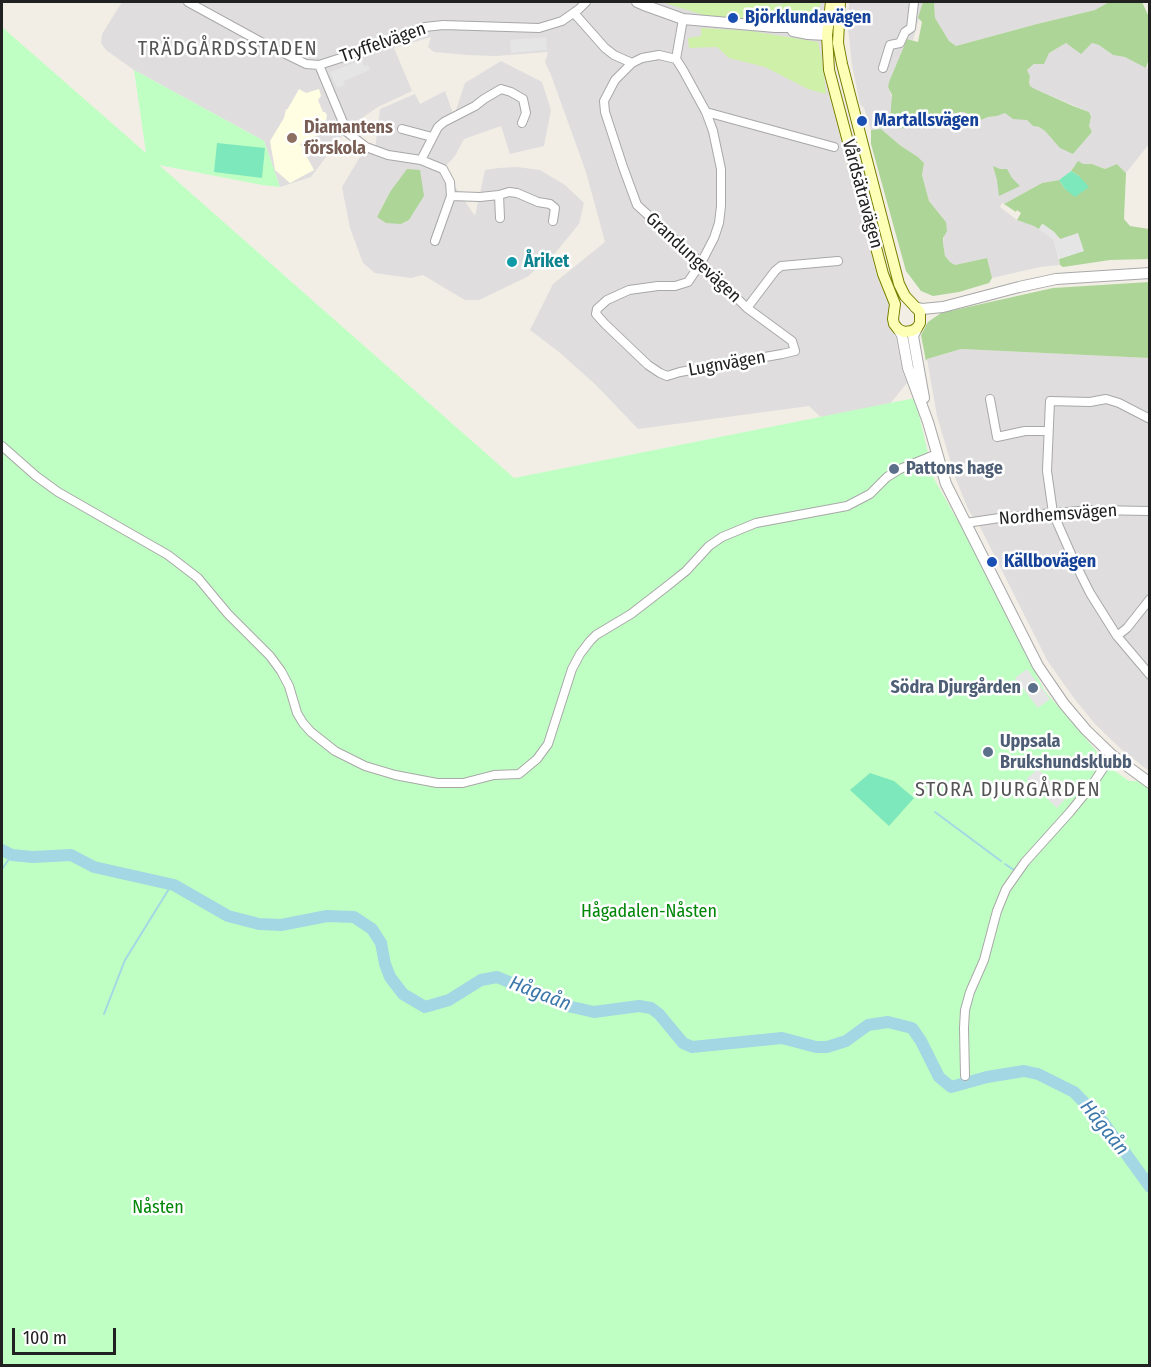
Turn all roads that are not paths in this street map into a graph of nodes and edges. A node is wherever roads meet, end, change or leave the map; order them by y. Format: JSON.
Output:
{"nodes":[{"id":1,"x":188,"y":2,"type":"edge"},
{"id":2,"x":586,"y":2,"type":"edge"},
{"id":3,"x":638,"y":2,"type":"edge"},
{"id":4,"x":831,"y":2,"type":"edge"},
{"id":5,"x":840,"y":2,"type":"edge"},
{"id":6,"x":914,"y":2,"type":"edge"},
{"id":7,"x":574,"y":13,"type":"junction"},
{"id":8,"x":683,"y":19,"type":"junction"},
{"id":9,"x":832,"y":31,"type":"junction"},
{"id":10,"x":676,"y":59,"type":"junction"},
{"id":11,"x":632,"y":63,"type":"junction"},
{"id":12,"x":319,"y":65,"type":"junction"},
{"id":13,"x":883,"y":68,"type":"dead end"},
{"id":14,"x":706,"y":112,"type":"junction"},
{"id":15,"x":522,"y":123,"type":"dead end"},
{"id":16,"x":402,"y":129,"type":"dead end"},
{"id":17,"x":432,"y":137,"type":"junction"},
{"id":18,"x":834,"y":147,"type":"dead end"},
{"id":19,"x":421,"y":160,"type":"junction"},
{"id":20,"x":499,"y":195,"type":"junction"},
{"id":21,"x":452,"y":196,"type":"junction"},
{"id":22,"x":500,"y":218,"type":"dead end"},
{"id":23,"x":553,"y":220,"type":"dead end"},
{"id":24,"x":435,"y":241,"type":"dead end"},
{"id":25,"x":838,"y":261,"type":"dead end"},
{"id":26,"x":701,"y":263,"type":"junction"},
{"id":27,"x":1149,"y":273,"type":"edge"},
{"id":28,"x":913,"y":305,"type":"junction"},
{"id":29,"x":943,"y":307,"type":"junction"},
{"id":30,"x":747,"y":308,"type":"junction"},
{"id":31,"x":894,"y":314,"type":"junction"},
{"id":32,"x":919,"y":325,"type":"junction"},
{"id":33,"x":898,"y":329,"type":"junction"},
{"id":34,"x":795,"y":351,"type":"joint"},
{"id":35,"x":990,"y":399,"type":"dead end"},
{"id":36,"x":1149,"y":420,"type":"edge"},
{"id":37,"x":928,"y":422,"type":"junction"},
{"id":38,"x":1048,"y":431,"type":"junction"},
{"id":39,"x":2,"y":446,"type":"edge"},
{"id":40,"x":937,"y":454,"type":"junction"},
{"id":41,"x":1149,"y":511,"type":"edge"},
{"id":42,"x":1053,"y":513,"type":"junction"},
{"id":43,"x":966,"y":523,"type":"junction"},
{"id":44,"x":1149,"y":599,"type":"edge"},
{"id":45,"x":1117,"y":636,"type":"junction"},
{"id":46,"x":1149,"y":675,"type":"edge"},
{"id":47,"x":1112,"y":755,"type":"junction"},
{"id":48,"x":1149,"y":783,"type":"edge"},
{"id":49,"x":965,"y":1076,"type":"dead end"}],
"edges":[{"from":1,"to":12,"type":"street","name":"Tryffelvägen"},
{"from":2,"to":7,"type":"street","name":"Tryffelvägen"},
{"from":3,"to":8,"type":"street"},
{"from":4,"to":9,"type":"main road","name":"Vårdsätravägen"},
{"from":5,"to":9,"type":"main road","name":"Vårdsätravägen"},
{"from":6,"to":13,"type":"street"},
{"from":7,"to":11,"type":"street"},
{"from":7,"to":12,"type":"street","name":"Tryffelvägen"},
{"from":8,"to":9,"type":"street"},
{"from":8,"to":10,"type":"street"},
{"from":9,"to":28,"type":"main road","name":"Vårdsätravägen"},
{"from":9,"to":31,"type":"main road","name":"Vårdsätravägen"},
{"from":10,"to":11,"type":"street"},
{"from":10,"to":14,"type":"street"},
{"from":11,"to":26,"type":"street","name":"Grandungevägen"},
{"from":12,"to":19,"type":"street"},
{"from":14,"to":18,"type":"street"},
{"from":14,"to":26,"type":"street"},
{"from":15,"to":17,"type":"street"},
{"from":16,"to":17,"type":"street"},
{"from":17,"to":19,"type":"street"},
{"from":19,"to":21,"type":"street"},
{"from":20,"to":21,"type":"street"},
{"from":20,"to":22,"type":"street"},
{"from":20,"to":23,"type":"street"},
{"from":21,"to":24,"type":"street"},
{"from":25,"to":30,"type":"street"},
{"from":26,"to":30,"type":"street","name":"Grandungevägen"},
{"from":26,"to":34,"type":"street","name":"Lugnvägen"},
{"from":27,"to":29,"type":"street"},
{"from":28,"to":29,"type":"street"},
{"from":28,"to":31,"type":"main road"},
{"from":28,"to":32,"type":"main road"},
{"from":29,"to":32,"type":"street"},
{"from":30,"to":34,"type":"street","name":"Grandungevägen"},
{"from":31,"to":33,"type":"main road"},
{"from":32,"to":33,"type":"main road"},
{"from":32,"to":37,"type":"street"},
{"from":33,"to":37,"type":"street"},
{"from":35,"to":38,"type":"street"},
{"from":36,"to":38,"type":"street"},
{"from":37,"to":40,"type":"street"},
{"from":38,"to":42,"type":"street"},
{"from":39,"to":40,"type":"street"},
{"from":40,"to":43,"type":"street"},
{"from":41,"to":42,"type":"street","name":"Nordhemsvägen"},
{"from":42,"to":43,"type":"street","name":"Nordhemsvägen"},
{"from":42,"to":45,"type":"street"},
{"from":43,"to":47,"type":"street"},
{"from":44,"to":45,"type":"street"},
{"from":45,"to":46,"type":"street"},
{"from":47,"to":48,"type":"street"},
{"from":47,"to":49,"type":"street"}]}
